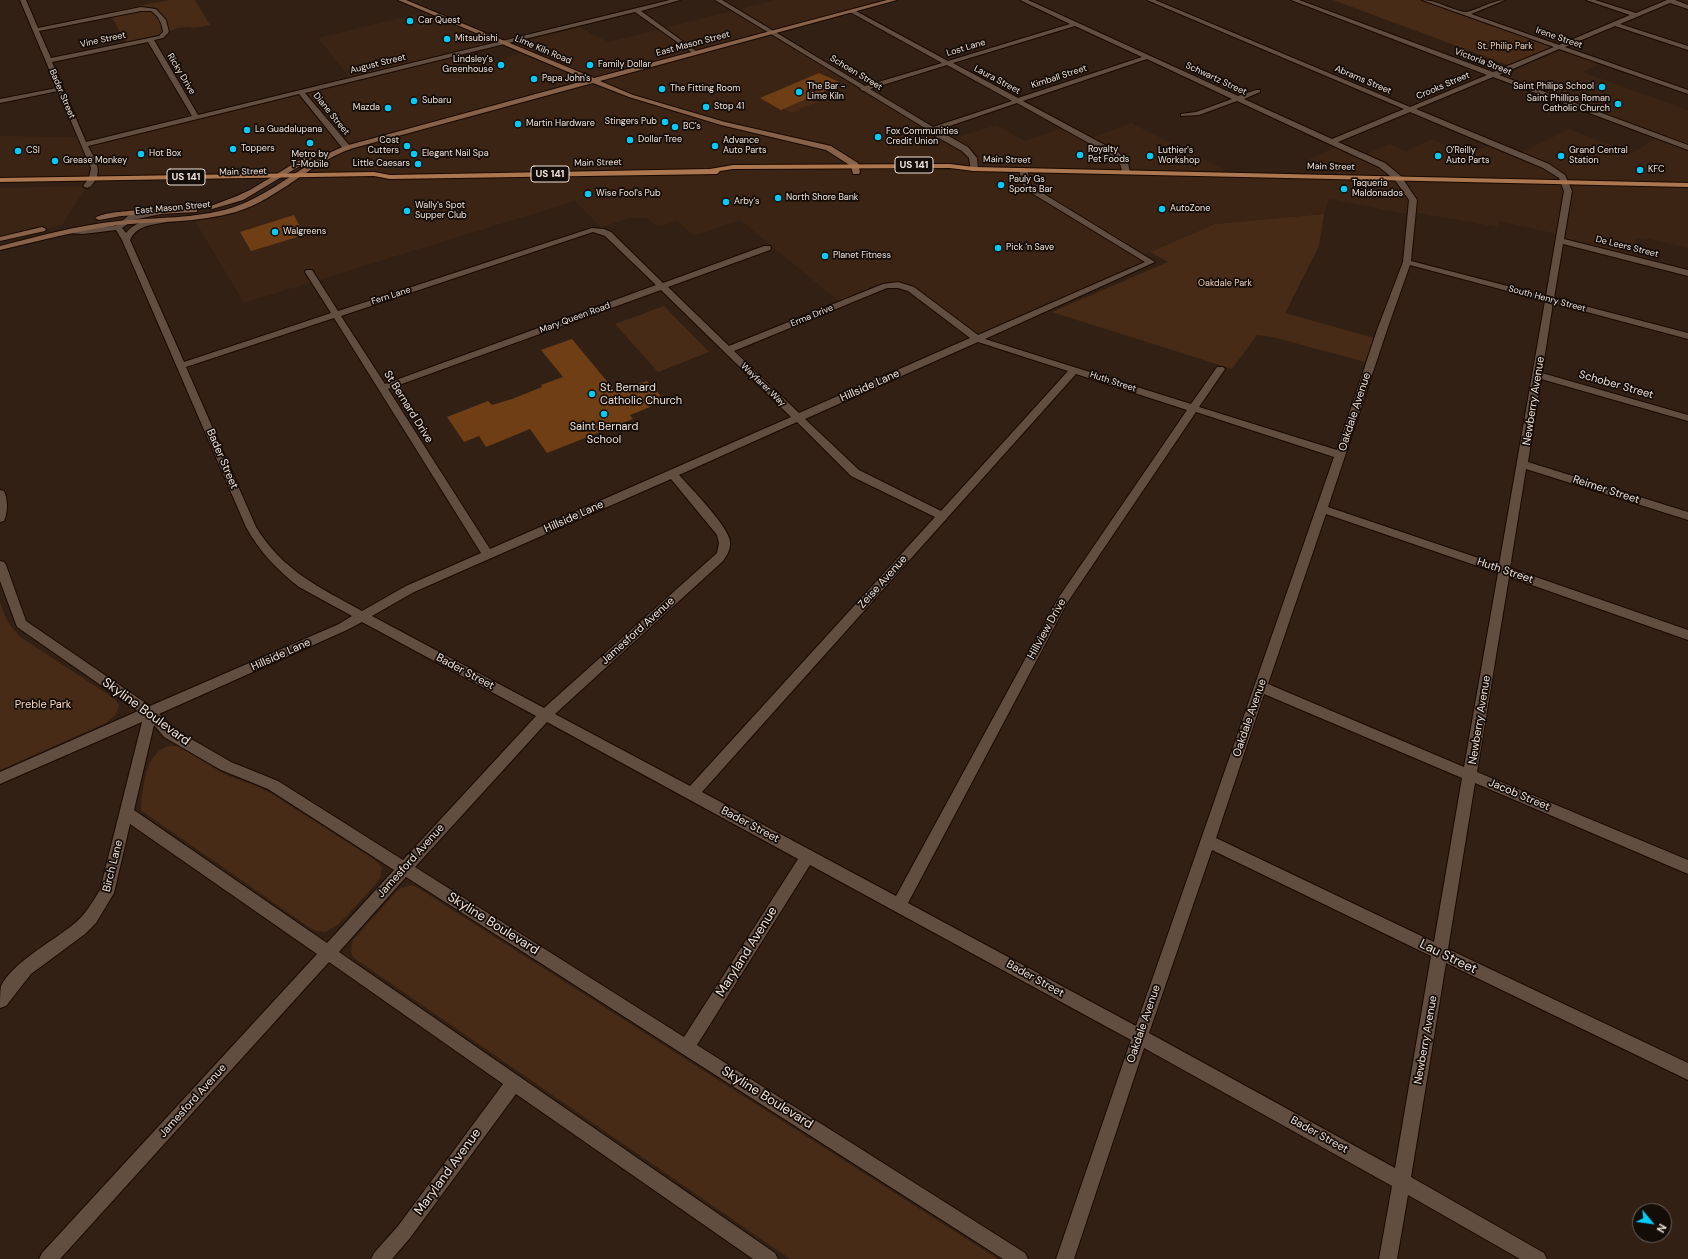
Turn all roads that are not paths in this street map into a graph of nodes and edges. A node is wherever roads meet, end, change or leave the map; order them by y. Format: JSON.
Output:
{"nodes":[{"id":1,"x":22,"y":0,"type":"edge"},
{"id":2,"x":401,"y":0,"type":"edge"},
{"id":3,"x":677,"y":0,"type":"edge"},
{"id":4,"x":718,"y":0,"type":"edge"},
{"id":5,"x":894,"y":0,"type":"edge"},
{"id":6,"x":1023,"y":0,"type":"edge"},
{"id":7,"x":1150,"y":0,"type":"edge"},
{"id":8,"x":1294,"y":0,"type":"edge"},
{"id":9,"x":1425,"y":0,"type":"edge"},
{"id":10,"x":1502,"y":0,"type":"edge"},
{"id":11,"x":1589,"y":0,"type":"edge"},
{"id":12,"x":1670,"y":1,"type":"edge"},
{"id":13,"x":1688,"y":7,"type":"edge"},
{"id":14,"x":636,"y":10,"type":"junction"},
{"id":15,"x":852,"y":11,"type":"junction"},
{"id":16,"x":1465,"y":14,"type":"junction"},
{"id":17,"x":1636,"y":15,"type":"junction"},
{"id":18,"x":1075,"y":24,"type":"junction"},
{"id":19,"x":1614,"y":24,"type":"junction"},
{"id":20,"x":35,"y":30,"type":"junction"},
{"id":21,"x":771,"y":33,"type":"junction"},
{"id":22,"x":150,"y":39,"type":"junction"},
{"id":23,"x":502,"y":43,"type":"junction"},
{"id":24,"x":1559,"y":47,"type":"junction"},
{"id":25,"x":1688,"y":48,"type":"edge"},
{"id":26,"x":696,"y":53,"type":"junction"},
{"id":27,"x":1148,"y":57,"type":"junction"},
{"id":28,"x":48,"y":61,"type":"junction"},
{"id":29,"x":947,"y":63,"type":"junction"},
{"id":30,"x":1493,"y":75,"type":"junction"},
{"id":31,"x":594,"y":81,"type":"junction"},
{"id":32,"x":863,"y":88,"type":"junction"},
{"id":33,"x":60,"y":89,"type":"junction"},
{"id":34,"x":1258,"y":91,"type":"dead end"},
{"id":35,"x":301,"y":92,"type":"junction"},
{"id":36,"x":1688,"y":92,"type":"edge"},
{"id":37,"x":1237,"y":99,"type":"junction"},
{"id":38,"x":0,"y":101,"type":"edge"},
{"id":39,"x":1017,"y":101,"type":"junction"},
{"id":40,"x":1410,"y":109,"type":"junction"},
{"id":41,"x":1184,"y":115,"type":"dead end"},
{"id":42,"x":196,"y":117,"type":"junction"},
{"id":43,"x":931,"y":130,"type":"junction"},
{"id":44,"x":1332,"y":142,"type":"junction"},
{"id":45,"x":84,"y":145,"type":"junction"},
{"id":46,"x":346,"y":146,"type":"junction"},
{"id":47,"x":1688,"y":148,"type":"edge"},
{"id":48,"x":855,"y":169,"type":"junction"},
{"id":49,"x":974,"y":169,"type":"junction"},
{"id":50,"x":1023,"y":170,"type":"junction"},
{"id":51,"x":1126,"y":172,"type":"junction"},
{"id":52,"x":297,"y":174,"type":"junction"},
{"id":53,"x":279,"y":175,"type":"junction"},
{"id":54,"x":390,"y":177,"type":"junction"},
{"id":55,"x":93,"y":178,"type":"junction"},
{"id":56,"x":1398,"y":178,"type":"junction"},
{"id":57,"x":0,"y":180,"type":"edge"},
{"id":58,"x":289,"y":181,"type":"junction"},
{"id":59,"x":268,"y":182,"type":"junction"},
{"id":60,"x":1564,"y":182,"type":"junction"},
{"id":61,"x":1688,"y":185,"type":"edge"},
{"id":62,"x":87,"y":186,"type":"junction"},
{"id":63,"x":0,"y":188,"type":"edge"},
{"id":64,"x":159,"y":211,"type":"junction"},
{"id":65,"x":164,"y":220,"type":"junction"},
{"id":66,"x":120,"y":226,"type":"junction"},
{"id":67,"x":71,"y":231,"type":"joint"},
{"id":68,"x":600,"y":231,"type":"joint"},
{"id":69,"x":0,"y":239,"type":"edge"},
{"id":70,"x":126,"y":240,"type":"junction"},
{"id":71,"x":1561,"y":241,"type":"junction"},
{"id":72,"x":0,"y":248,"type":"edge"},
{"id":73,"x":767,"y":248,"type":"dead end"},
{"id":74,"x":1407,"y":262,"type":"junction"},
{"id":75,"x":309,"y":272,"type":"dead end"},
{"id":76,"x":1688,"y":273,"type":"edge"},
{"id":77,"x":898,"y":285,"type":"joint"},
{"id":78,"x":662,"y":286,"type":"junction"},
{"id":79,"x":1551,"y":300,"type":"junction"},
{"id":80,"x":336,"y":315,"type":"junction"},
{"id":81,"x":1688,"y":336,"type":"edge"},
{"id":82,"x":977,"y":338,"type":"junction"},
{"id":83,"x":727,"y":350,"type":"junction"},
{"id":84,"x":181,"y":366,"type":"junction"},
{"id":85,"x":1220,"y":369,"type":"dead end"},
{"id":86,"x":1074,"y":370,"type":"junction"},
{"id":87,"x":1538,"y":375,"type":"junction"},
{"id":88,"x":382,"y":388,"type":"junction"},
{"id":89,"x":1193,"y":408,"type":"junction"},
{"id":90,"x":798,"y":418,"type":"junction"},
{"id":91,"x":1688,"y":418,"type":"edge"},
{"id":92,"x":1340,"y":455,"type":"junction"},
{"id":93,"x":1524,"y":464,"type":"junction"},
{"id":94,"x":672,"y":473,"type":"junction"},
{"id":95,"x":0,"y":494,"type":"edge"},
{"id":96,"x":1322,"y":509,"type":"junction"},
{"id":97,"x":942,"y":516,"type":"junction"},
{"id":98,"x":1688,"y":516,"type":"edge"},
{"id":99,"x":0,"y":518,"type":"edge"},
{"id":100,"x":488,"y":554,"type":"junction"},
{"id":101,"x":0,"y":565,"type":"edge"},
{"id":102,"x":1505,"y":571,"type":"junction"},
{"id":103,"x":363,"y":617,"type":"junction"},
{"id":104,"x":1688,"y":635,"type":"edge"},
{"id":105,"x":1261,"y":687,"type":"junction"},
{"id":106,"x":150,"y":713,"type":"junction"},
{"id":107,"x":545,"y":715,"type":"junction"},
{"id":108,"x":1471,"y":775,"type":"junction"},
{"id":109,"x":0,"y":778,"type":"edge"},
{"id":110,"x":692,"y":794,"type":"junction"},
{"id":111,"x":126,"y":813,"type":"junction"},
{"id":112,"x":1208,"y":841,"type":"junction"},
{"id":113,"x":808,"y":856,"type":"junction"},
{"id":114,"x":1688,"y":867,"type":"edge"},
{"id":115,"x":405,"y":868,"type":"junction"},
{"id":116,"x":899,"y":905,"type":"junction"},
{"id":117,"x":327,"y":953,"type":"junction"},
{"id":118,"x":1441,"y":953,"type":"junction"},
{"id":119,"x":0,"y":1000,"type":"edge"},
{"id":120,"x":1140,"y":1037,"type":"junction"},
{"id":121,"x":687,"y":1047,"type":"junction"},
{"id":122,"x":1688,"y":1072,"type":"edge"},
{"id":123,"x":514,"y":1083,"type":"junction"},
{"id":124,"x":1401,"y":1181,"type":"junction"},
{"id":125,"x":48,"y":1259,"type":"edge"},
{"id":126,"x":380,"y":1259,"type":"edge"},
{"id":127,"x":769,"y":1259,"type":"edge"},
{"id":128,"x":1020,"y":1259,"type":"edge"},
{"id":129,"x":1065,"y":1259,"type":"edge"},
{"id":130,"x":1388,"y":1259,"type":"edge"},
{"id":131,"x":1538,"y":1259,"type":"edge"}],
"edges":[{"from":1,"to":20,"type":"street","name":"Bader Street"},
{"from":2,"to":23,"type":"main road","name":"Lime Kiln Road"},
{"from":3,"to":14,"type":"street","name":"August Street"},
{"from":4,"to":21,"type":"street","name":"Schoen Street"},
{"from":5,"to":15,"type":"main road","name":"East Mason Street"},
{"from":6,"to":18,"type":"street","name":"Schwartz Street"},
{"from":7,"to":40,"type":"street","name":"Abrams Street"},
{"from":8,"to":30,"type":"street","name":"Victoria Street"},
{"from":9,"to":16,"type":"street","name":"Irene Street"},
{"from":10,"to":16,"type":"street"},
{"from":11,"to":17,"type":"street"},
{"from":12,"to":13,"type":"street"},
{"from":12,"to":17,"type":"street","name":"Crooks Street"},
{"from":14,"to":23,"type":"street","name":"August Street"},
{"from":14,"to":26,"type":"street"},
{"from":15,"to":21,"type":"main road","name":"East Mason Street"},
{"from":15,"to":29,"type":"street","name":"Laura Street"},
{"from":16,"to":24,"type":"street","name":"Irene Street"},
{"from":17,"to":19,"type":"street","name":"Crooks Street"},
{"from":18,"to":27,"type":"street","name":"Schwartz Street"},
{"from":18,"to":29,"type":"street","name":"Lost Lane"},
{"from":19,"to":24,"type":"street","name":"Crooks Street"},
{"from":19,"to":25,"type":"street"},
{"from":20,"to":22,"type":"street","name":"Vine Street"},
{"from":20,"to":28,"type":"street","name":"Bader Street"},
{"from":21,"to":26,"type":"main road","name":"East Mason Street"},
{"from":21,"to":32,"type":"street","name":"Schoen Street"},
{"from":22,"to":28,"type":"street","name":"Vine Street"},
{"from":22,"to":42,"type":"street","name":"Ricky Drive"},
{"from":23,"to":31,"type":"main road","name":"Lime Kiln Road"},
{"from":23,"to":35,"type":"street","name":"August Street"},
{"from":24,"to":30,"type":"street","name":"Crooks Street"},
{"from":24,"to":36,"type":"street","name":"Irene Street"},
{"from":26,"to":31,"type":"main road","name":"East Mason Street"},
{"from":27,"to":37,"type":"street","name":"Schwartz Street"},
{"from":27,"to":39,"type":"street","name":"Kimball Street"},
{"from":28,"to":33,"type":"street","name":"Bader Street"},
{"from":29,"to":32,"type":"street","name":"Lost Lane"},
{"from":29,"to":39,"type":"street","name":"Laura Street"},
{"from":30,"to":40,"type":"street","name":"Crooks Street"},
{"from":30,"to":47,"type":"street","name":"Victoria Street"},
{"from":31,"to":46,"type":"main road","name":"East Mason Street"},
{"from":31,"to":48,"type":"main road","name":"Lime Kiln Road"},
{"from":32,"to":43,"type":"street","name":"Schoen Street"},
{"from":33,"to":38,"type":"street"},
{"from":33,"to":45,"type":"street","name":"Bader Street"},
{"from":34,"to":37,"type":"street"},
{"from":35,"to":42,"type":"street","name":"August Street"},
{"from":35,"to":46,"type":"street","name":"Diane Street"},
{"from":37,"to":41,"type":"street"},
{"from":37,"to":44,"type":"street","name":"Schwartz Street"},
{"from":39,"to":43,"type":"street","name":"Kimball Street"},
{"from":39,"to":51,"type":"street","name":"Laura Street"},
{"from":40,"to":44,"type":"street","name":"Crooks Street"},
{"from":40,"to":60,"type":"street","name":"Abrams Street"},
{"from":42,"to":45,"type":"street","name":"August Street"},
{"from":43,"to":49,"type":"street","name":"Schoen Street"},
{"from":44,"to":56,"type":"street","name":"Schwartz Street"},
{"from":45,"to":55,"type":"street","name":"Bader Street"},
{"from":46,"to":52,"type":"main road","name":"East Mason Street"},
{"from":46,"to":53,"type":"main road","name":"East Mason Street"},
{"from":48,"to":49,"type":"main road","name":"Main Street","number":"US 141"},
{"from":48,"to":54,"type":"main road","name":"Main Street","number":"US 141"},
{"from":49,"to":50,"type":"main road","name":"Main Street","number":"US 141"},
{"from":50,"to":51,"type":"main road","name":"Main Street","number":"US 141"},
{"from":50,"to":82,"type":"street","name":"Hillside Lane"},
{"from":51,"to":56,"type":"main road","name":"Main Street","number":"US 141"},
{"from":52,"to":53,"type":"main road","name":"Main Street","number":"US 141"},
{"from":52,"to":54,"type":"main road","name":"Main Street","number":"US 141"},
{"from":52,"to":58,"type":"main road","name":"East Mason Street"},
{"from":53,"to":55,"type":"main road","name":"Main Street","number":"US 141"},
{"from":53,"to":59,"type":"main road","name":"East Mason Street"},
{"from":54,"to":58,"type":"main road","name":"Main Street","number":"US 141"},
{"from":55,"to":57,"type":"main road","name":"Main Street","number":"US 141"},
{"from":55,"to":62,"type":"street"},
{"from":56,"to":60,"type":"main road","name":"Main Street","number":"US 141"},
{"from":56,"to":74,"type":"street","name":"Oakdale Avenue"},
{"from":58,"to":59,"type":"main road","name":"Main Street","number":"US 141"},
{"from":58,"to":65,"type":"main road","name":"East Mason Street"},
{"from":59,"to":62,"type":"main road","name":"Main Street","number":"US 141"},
{"from":59,"to":64,"type":"main road","name":"East Mason Street"},
{"from":60,"to":61,"type":"main road","name":"Main Street","number":"US 141"},
{"from":60,"to":71,"type":"street","name":"Newberry Avenue"},
{"from":62,"to":63,"type":"main road","name":"Main Street","number":"US 141"},
{"from":64,"to":66,"type":"street"},
{"from":64,"to":69,"type":"main road","name":"East Mason Street"},
{"from":65,"to":66,"type":"main road","name":"East Mason Street"},
{"from":65,"to":70,"type":"street"},
{"from":66,"to":67,"type":"street"},
{"from":66,"to":70,"type":"street","name":"Bader Street"},
{"from":67,"to":72,"type":"main road"},
{"from":68,"to":78,"type":"street","name":"Wayfarer Way"},
{"from":68,"to":80,"type":"street","name":"Fern Lane"},
{"from":70,"to":84,"type":"street","name":"Bader Street"},
{"from":71,"to":76,"type":"street","name":"De Leers Street"},
{"from":71,"to":79,"type":"street","name":"Newberry Avenue"},
{"from":73,"to":78,"type":"street","name":"Mary Queen Road"},
{"from":74,"to":79,"type":"street","name":"South Henry Street"},
{"from":74,"to":92,"type":"street","name":"Oakdale Avenue"},
{"from":75,"to":80,"type":"street","name":"St Bernard Drive"},
{"from":77,"to":82,"type":"street","name":"Huth Street"},
{"from":77,"to":83,"type":"street","name":"Erma Drive"},
{"from":78,"to":83,"type":"street","name":"Wayfarer Way"},
{"from":78,"to":88,"type":"street","name":"Mary Queen Road"},
{"from":79,"to":81,"type":"street","name":"South Henry Street"},
{"from":79,"to":87,"type":"street","name":"Newberry Avenue"},
{"from":80,"to":84,"type":"street","name":"Fern Lane"},
{"from":80,"to":88,"type":"street","name":"St Bernard Drive"},
{"from":82,"to":86,"type":"street","name":"Huth Street"},
{"from":82,"to":90,"type":"street","name":"Hillside Lane"},
{"from":83,"to":90,"type":"street","name":"Wayfarer Way"},
{"from":84,"to":103,"type":"street","name":"Bader Street"},
{"from":85,"to":89,"type":"street","name":"Hillview Drive"},
{"from":86,"to":89,"type":"street","name":"Huth Street"},
{"from":86,"to":97,"type":"street","name":"Zeise Avenue"},
{"from":87,"to":91,"type":"street","name":"Schober Street"},
{"from":87,"to":93,"type":"street","name":"Newberry Avenue"},
{"from":88,"to":100,"type":"street","name":"St Bernard Drive"},
{"from":89,"to":92,"type":"street","name":"Huth Street"},
{"from":89,"to":116,"type":"street","name":"Hillview Drive"},
{"from":90,"to":94,"type":"street","name":"Hillside Lane"},
{"from":90,"to":97,"type":"street","name":"Wayfarer Way"},
{"from":92,"to":96,"type":"street","name":"Oakdale Avenue"},
{"from":93,"to":98,"type":"street","name":"Reimer Street"},
{"from":93,"to":102,"type":"street","name":"Newberry Avenue"},
{"from":94,"to":100,"type":"street","name":"Hillside Lane"},
{"from":94,"to":107,"type":"street","name":"Jamesford Avenue"},
{"from":95,"to":99,"type":"street"},
{"from":96,"to":102,"type":"street","name":"Huth Street"},
{"from":96,"to":105,"type":"street","name":"Oakdale Avenue"},
{"from":97,"to":110,"type":"street","name":"Zeise Avenue"},
{"from":100,"to":103,"type":"street","name":"Hillside Lane"},
{"from":101,"to":106,"type":"street","name":"Skyline Boulevard"},
{"from":102,"to":104,"type":"street","name":"Huth Street"},
{"from":102,"to":108,"type":"street","name":"Newberry Avenue"},
{"from":103,"to":106,"type":"street","name":"Hillside Lane"},
{"from":103,"to":107,"type":"street","name":"Bader Street"},
{"from":105,"to":108,"type":"street","name":"Jacob Street"},
{"from":105,"to":112,"type":"street","name":"Oakdale Avenue"},
{"from":106,"to":109,"type":"street","name":"Hillside Lane"},
{"from":106,"to":111,"type":"street","name":"Birch Lane"},
{"from":106,"to":115,"type":"street","name":"Skyline Boulevard"},
{"from":107,"to":110,"type":"street","name":"Bader Street"},
{"from":107,"to":115,"type":"street","name":"Jamesford Avenue"},
{"from":108,"to":114,"type":"street","name":"Jacob Street"},
{"from":108,"to":118,"type":"street","name":"Newberry Avenue"},
{"from":110,"to":113,"type":"street","name":"Bader Street"},
{"from":111,"to":117,"type":"street"},
{"from":111,"to":119,"type":"street","name":"Birch Lane"},
{"from":112,"to":118,"type":"street","name":"Lau Street"},
{"from":112,"to":120,"type":"street","name":"Oakdale Avenue"},
{"from":113,"to":116,"type":"street","name":"Bader Street"},
{"from":113,"to":121,"type":"street","name":"Maryland Avenue"},
{"from":115,"to":117,"type":"street","name":"Jamesford Avenue"},
{"from":115,"to":121,"type":"street","name":"Skyline Boulevard"},
{"from":116,"to":120,"type":"street","name":"Bader Street"},
{"from":117,"to":123,"type":"street"},
{"from":117,"to":125,"type":"street","name":"Jamesford Avenue"},
{"from":118,"to":122,"type":"street","name":"Lau Street"},
{"from":118,"to":124,"type":"street","name":"Newberry Avenue"},
{"from":120,"to":124,"type":"street","name":"Bader Street"},
{"from":120,"to":129,"type":"street","name":"Oakdale Avenue"},
{"from":121,"to":128,"type":"street","name":"Skyline Boulevard"},
{"from":123,"to":126,"type":"street","name":"Maryland Avenue"},
{"from":123,"to":127,"type":"street"},
{"from":124,"to":130,"type":"street","name":"Newberry Avenue"},
{"from":124,"to":131,"type":"street","name":"Bader Street"}]}
